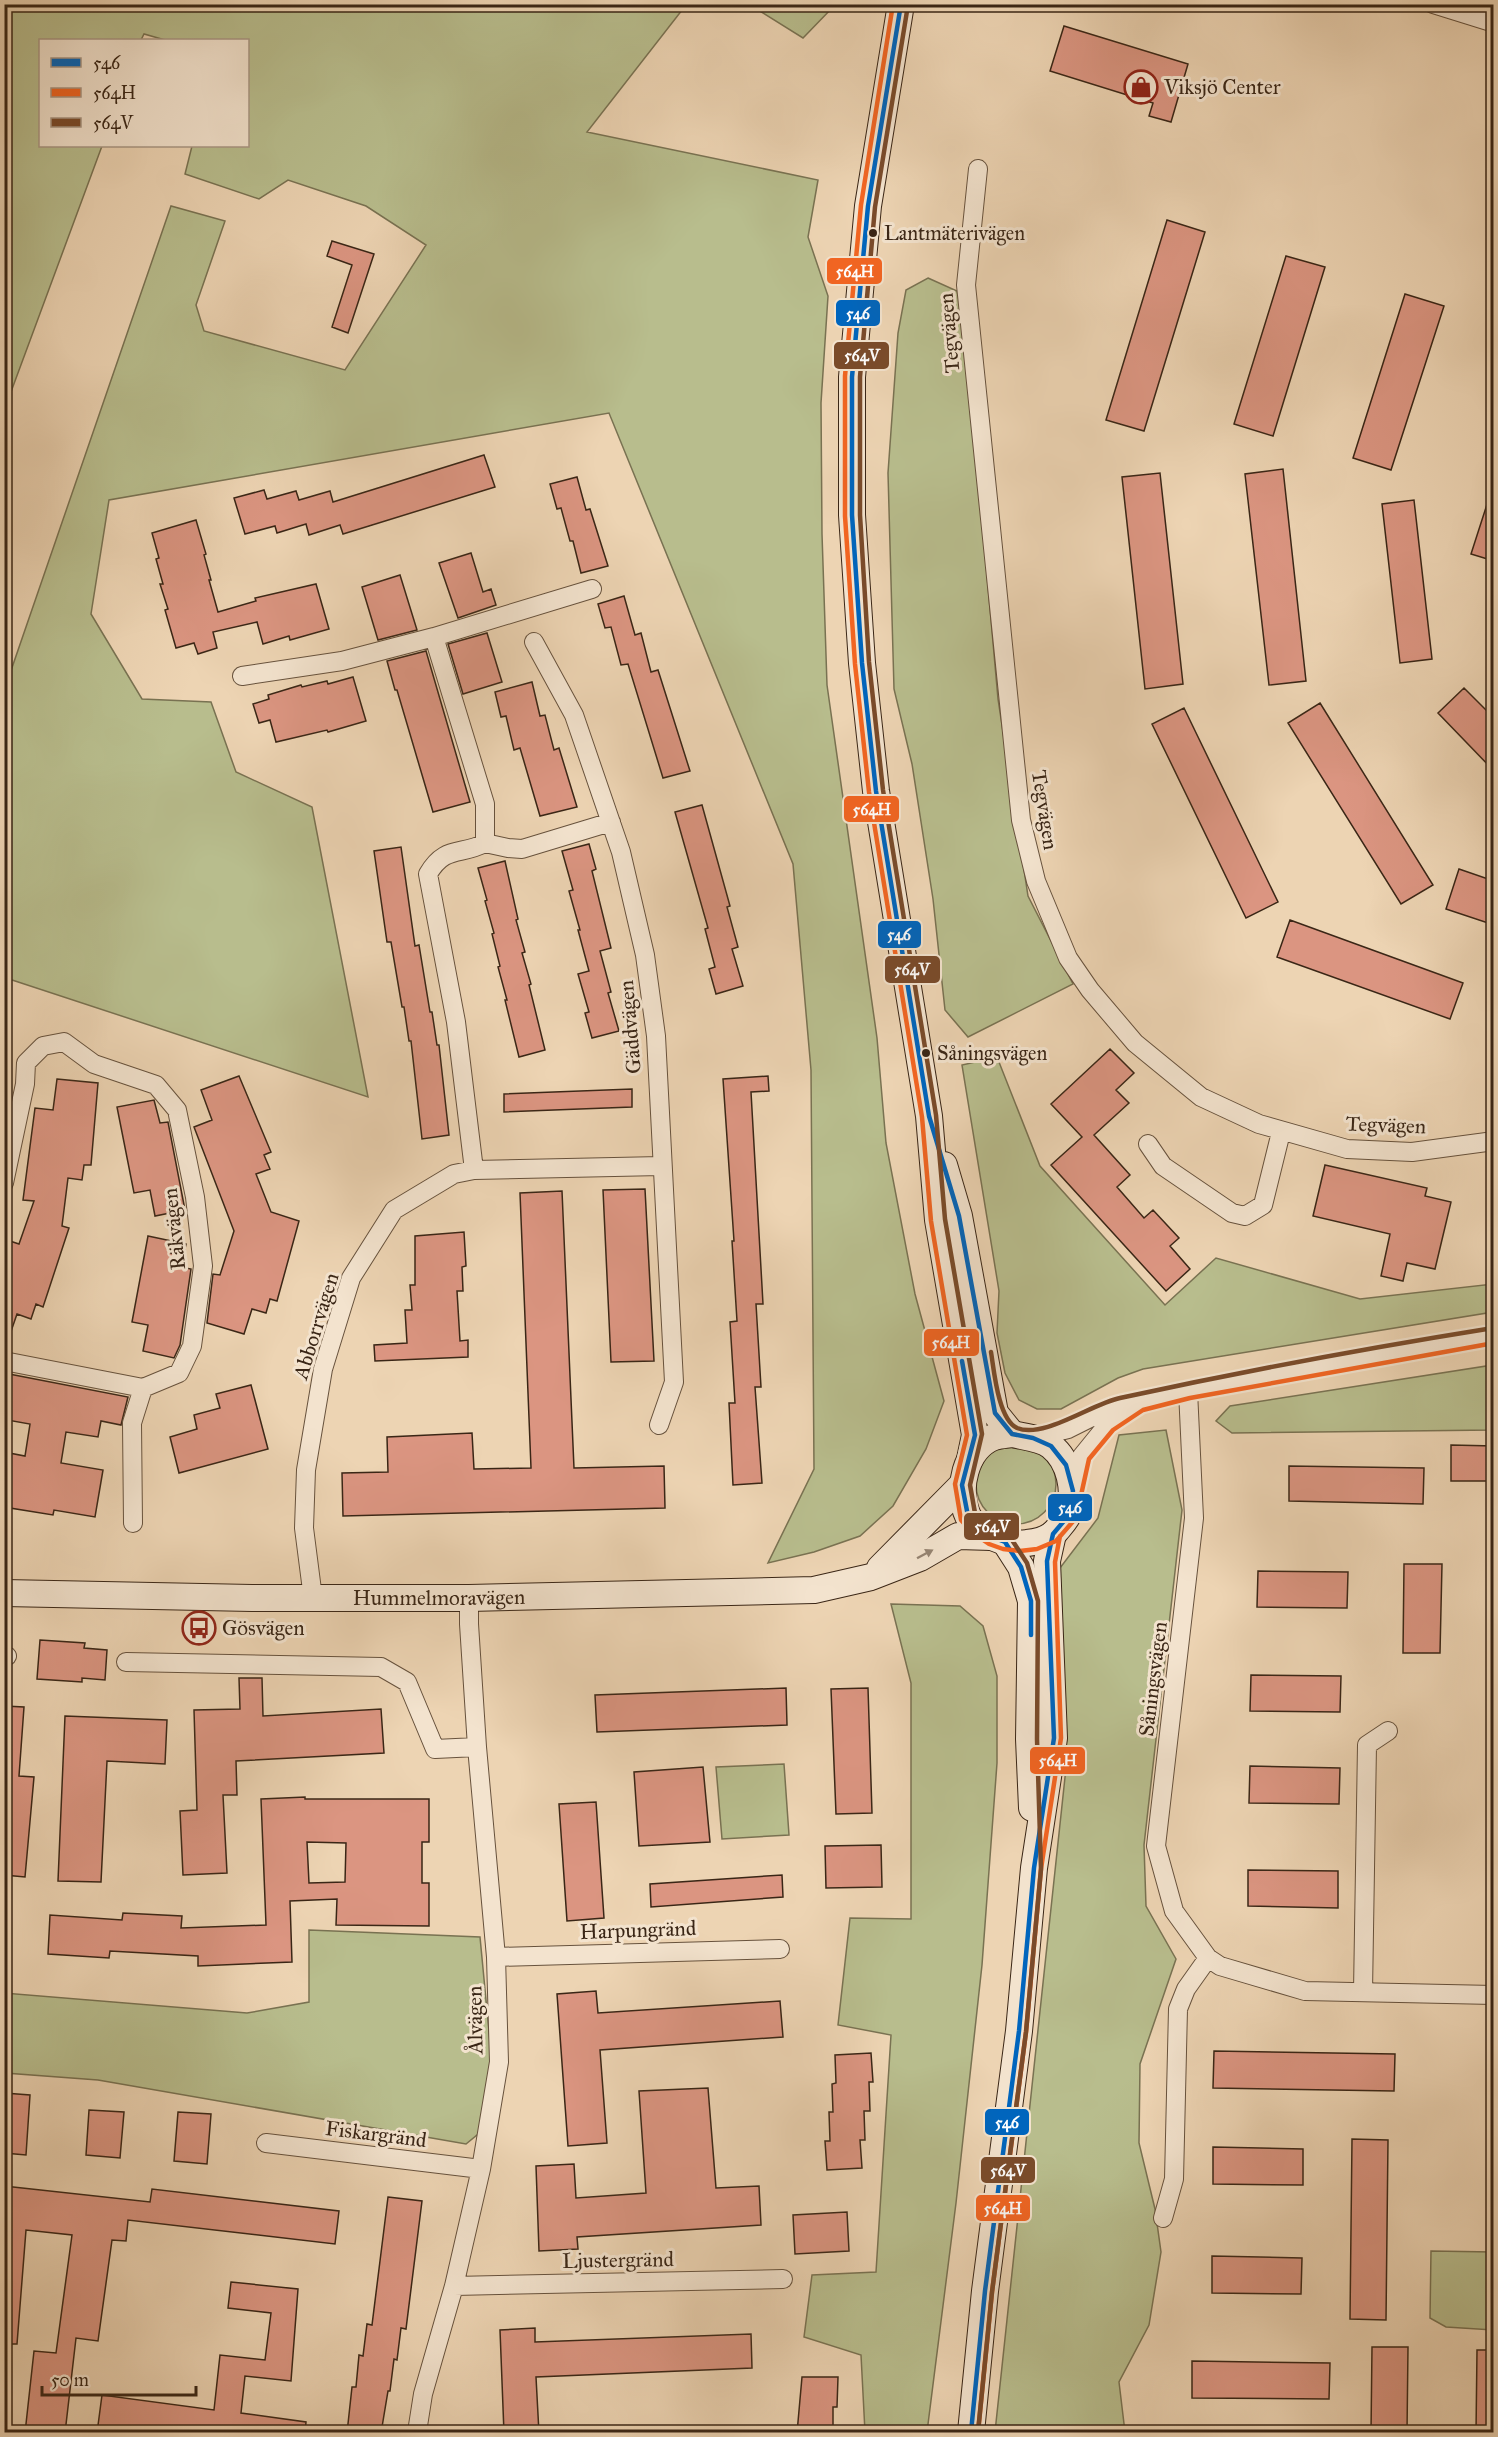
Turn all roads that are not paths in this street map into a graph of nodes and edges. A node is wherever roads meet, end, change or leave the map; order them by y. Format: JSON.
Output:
{"nodes":[{"id":1,"x":901,"y":4,"type":"edge"},
{"id":2,"x":1433,"y":4,"type":"edge"},
{"id":3,"x":1494,"y":23,"type":"edge"},
{"id":4,"x":978,"y":169,"type":"dead end"},
{"id":5,"x":592,"y":589,"type":"dead end"},
{"id":6,"x":434,"y":637,"type":"junction"},
{"id":7,"x":534,"y":642,"type":"dead end"},
{"id":8,"x":242,"y":676,"type":"dead end"},
{"id":9,"x":611,"y":822,"type":"junction"},
{"id":10,"x":485,"y":843,"type":"junction"},
{"id":11,"x":930,"y":1116,"type":"junction"},
{"id":12,"x":1281,"y":1132,"type":"junction"},
{"id":13,"x":1494,"y":1141,"type":"edge"},
{"id":14,"x":1148,"y":1144,"type":"dead end"},
{"id":15,"x":661,"y":1166,"type":"junction"},
{"id":16,"x":474,"y":1170,"type":"junction"},
{"id":17,"x":4,"y":1183,"type":"edge"},
{"id":18,"x":1494,"y":1335,"type":"edge"},
{"id":19,"x":4,"y":1361,"type":"edge"},
{"id":20,"x":143,"y":1388,"type":"junction"},
{"id":21,"x":1188,"y":1391,"type":"junction"},
{"id":22,"x":1140,"y":1403,"type":"junction"},
{"id":23,"x":659,"y":1425,"type":"dead end"},
{"id":24,"x":1023,"y":1436,"type":"junction"},
{"id":25,"x":970,"y":1459,"type":"junction"},
{"id":26,"x":962,"y":1485,"type":"junction"},
{"id":27,"x":1073,"y":1491,"type":"junction"},
{"id":28,"x":133,"y":1523,"type":"dead end"},
{"id":29,"x":1053,"y":1534,"type":"junction"},
{"id":30,"x":998,"y":1539,"type":"junction"},
{"id":31,"x":871,"y":1577,"type":"junction"},
{"id":32,"x":4,"y":1593,"type":"edge"},
{"id":33,"x":313,"y":1598,"type":"junction"},
{"id":34,"x":469,"y":1598,"type":"junction"},
{"id":35,"x":126,"y":1662,"type":"dead end"},
{"id":36,"x":1388,"y":1731,"type":"dead end"},
{"id":37,"x":477,"y":1747,"type":"junction"},
{"id":38,"x":1034,"y":1868,"type":"junction"},
{"id":39,"x":780,"y":1949,"type":"dead end"},
{"id":40,"x":496,"y":1957,"type":"junction"},
{"id":41,"x":1208,"y":1958,"type":"junction"},
{"id":42,"x":1363,"y":1992,"type":"junction"},
{"id":43,"x":1494,"y":1995,"type":"edge"},
{"id":44,"x":266,"y":2143,"type":"dead end"},
{"id":45,"x":481,"y":2169,"type":"junction"},
{"id":46,"x":1163,"y":2218,"type":"dead end"},
{"id":47,"x":783,"y":2279,"type":"dead end"},
{"id":48,"x":454,"y":2286,"type":"junction"},
{"id":49,"x":417,"y":2433,"type":"edge"},
{"id":50,"x":971,"y":2433,"type":"edge"}],
"edges":[{"from":1,"to":11,"type":"main road"},
{"from":2,"to":3,"type":"street"},
{"from":4,"to":12,"type":"street","name":"Tegvägen"},
{"from":5,"to":6,"type":"street"},
{"from":6,"to":8,"type":"street"},
{"from":6,"to":10,"type":"street"},
{"from":7,"to":9,"type":"street","name":"Gäddvägen"},
{"from":9,"to":10,"type":"street"},
{"from":9,"to":15,"type":"street","name":"Gäddvägen"},
{"from":10,"to":16,"type":"street"},
{"from":11,"to":24,"type":"main road"},
{"from":11,"to":25,"type":"main road"},
{"from":12,"to":13,"type":"street","name":"Tegvägen"},
{"from":12,"to":14,"type":"street"},
{"from":15,"to":16,"type":"street","name":"Abborrvägen"},
{"from":15,"to":23,"type":"street","name":"Gäddvägen"},
{"from":16,"to":33,"type":"street","name":"Abborrvägen"},
{"from":17,"to":20,"type":"street","name":"Räkvägen"},
{"from":18,"to":21,"type":"street"},
{"from":19,"to":20,"type":"street"},
{"from":20,"to":28,"type":"street"},
{"from":21,"to":22,"type":"street"},
{"from":21,"to":41,"type":"street","name":"Såningsvägen"},
{"from":22,"to":24,"type":"street"},
{"from":22,"to":27,"type":"street"},
{"from":24,"to":25,"type":"main road"},
{"from":24,"to":27,"type":"main road"},
{"from":25,"to":26,"type":"main road"},
{"from":26,"to":30,"type":"main road"},
{"from":26,"to":31,"type":"main road"},
{"from":27,"to":29,"type":"main road"},
{"from":29,"to":30,"type":"main road"},
{"from":29,"to":38,"type":"main road"},
{"from":31,"to":30,"type":"main road","name":"Hummelmoravägen","one_way":true},
{"from":30,"to":38,"type":"main road"},
{"from":31,"to":34,"type":"main road","name":"Hummelmoravägen"},
{"from":32,"to":33,"type":"main road","name":"Hummelmoravägen"},
{"from":33,"to":34,"type":"main road","name":"Hummelmoravägen"},
{"from":34,"to":37,"type":"street","name":"Ålvägen"},
{"from":35,"to":37,"type":"street"},
{"from":36,"to":42,"type":"street"},
{"from":37,"to":40,"type":"street","name":"Ålvägen"},
{"from":38,"to":50,"type":"main road"},
{"from":39,"to":40,"type":"street","name":"Harpungränd"},
{"from":40,"to":45,"type":"street","name":"Ålvägen"},
{"from":41,"to":42,"type":"street","name":"Såningsvägen"},
{"from":41,"to":46,"type":"street"},
{"from":42,"to":43,"type":"street","name":"Såningsvägen"},
{"from":44,"to":45,"type":"street","name":"Fiskargränd"},
{"from":45,"to":48,"type":"street","name":"Ålvägen"},
{"from":47,"to":48,"type":"street","name":"Ljustergränd"},
{"from":48,"to":49,"type":"street","name":"Ålvägen"}]}
